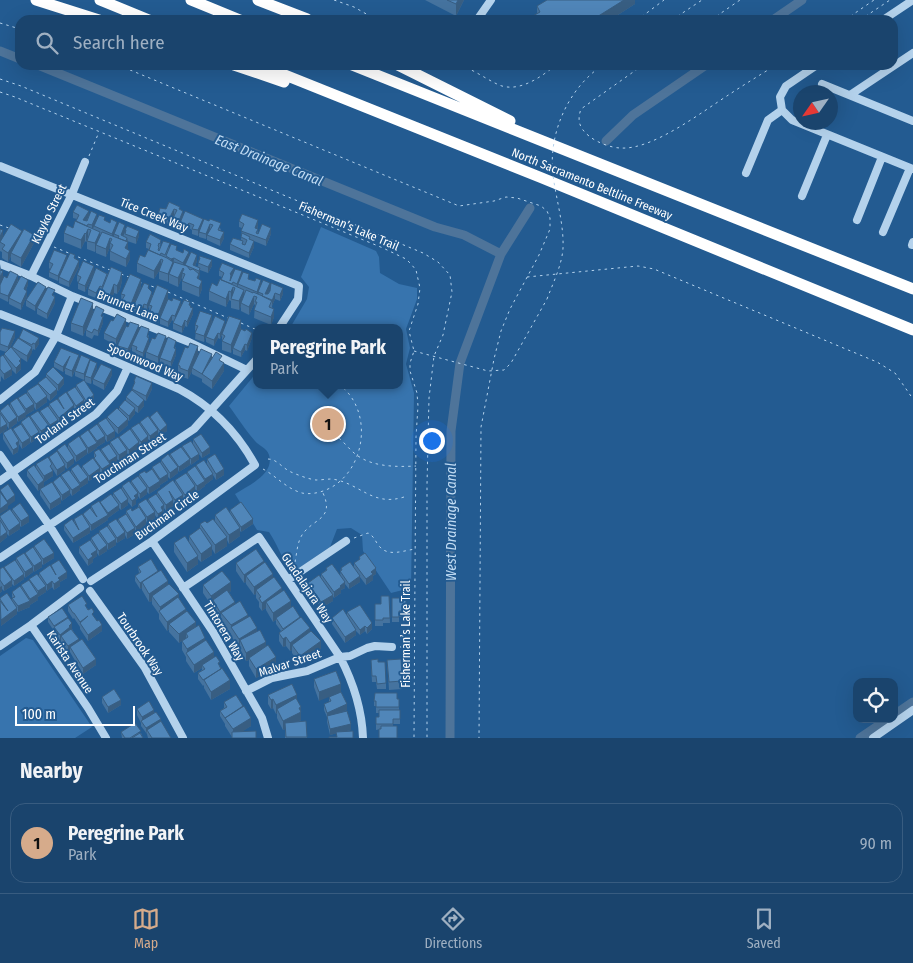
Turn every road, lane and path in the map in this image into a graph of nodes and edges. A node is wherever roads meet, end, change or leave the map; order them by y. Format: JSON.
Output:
{"nodes":[{"id":1,"x":36,"y":0,"type":"edge"},
{"id":2,"x":100,"y":0,"type":"edge"},
{"id":3,"x":191,"y":0,"type":"edge"},
{"id":4,"x":258,"y":0,"type":"edge"},
{"id":5,"x":270,"y":0,"type":"edge"},
{"id":6,"x":334,"y":0,"type":"edge"},
{"id":7,"x":491,"y":0,"type":"edge"},
{"id":8,"x":664,"y":0,"type":"edge"},
{"id":9,"x":702,"y":0,"type":"edge"},
{"id":10,"x":740,"y":0,"type":"edge"},
{"id":11,"x":874,"y":0,"type":"edge"},
{"id":12,"x":890,"y":0,"type":"edge"},
{"id":13,"x":913,"y":0,"type":"edge"},
{"id":14,"x":83,"y":15,"type":"edge"},
{"id":15,"x":137,"y":15,"type":"edge"},
{"id":16,"x":228,"y":15,"type":"edge"},
{"id":17,"x":296,"y":15,"type":"edge"},
{"id":18,"x":298,"y":15,"type":"edge"},
{"id":19,"x":368,"y":15,"type":"edge"},
{"id":20,"x":480,"y":15,"type":"edge"},
{"id":21,"x":644,"y":15,"type":"edge"},
{"id":22,"x":680,"y":15,"type":"edge"},
{"id":23,"x":718,"y":15,"type":"edge"},
{"id":24,"x":852,"y":15,"type":"edge"},
{"id":25,"x":868,"y":15,"type":"edge"},
{"id":26,"x":890,"y":15,"type":"edge"},
{"id":27,"x":0,"y":23,"type":"edge"},
{"id":28,"x":15,"y":28,"type":"edge"},
{"id":29,"x":913,"y":53,"type":"edge"},
{"id":30,"x":898,"y":63,"type":"edge"},
{"id":31,"x":130,"y":70,"type":"edge"},
{"id":32,"x":249,"y":70,"type":"edge"},
{"id":33,"x":272,"y":70,"type":"edge"},
{"id":34,"x":364,"y":70,"type":"edge"},
{"id":35,"x":408,"y":70,"type":"edge"},
{"id":36,"x":473,"y":70,"type":"edge"},
{"id":37,"x":550,"y":70,"type":"edge"},
{"id":38,"x":598,"y":70,"type":"edge"},
{"id":39,"x":636,"y":70,"type":"edge"},
{"id":40,"x":768,"y":70,"type":"edge"},
{"id":41,"x":810,"y":70,"type":"edge"},
{"id":42,"x":888,"y":70,"type":"edge"},
{"id":43,"x":0,"y":79,"type":"edge"},
{"id":44,"x":822,"y":84,"type":"dead end"},
{"id":45,"x":0,"y":92,"type":"edge"},
{"id":46,"x":850,"y":95,"type":"junction"},
{"id":47,"x":782,"y":110,"type":"junction"},
{"id":48,"x":913,"y":121,"type":"edge"},
{"id":49,"x":411,"y":126,"type":"junction"},
{"id":50,"x":99,"y":132,"type":"junction"},
{"id":51,"x":828,"y":135,"type":"junction"},
{"id":52,"x":578,"y":156,"type":"junction"},
{"id":53,"x":882,"y":157,"type":"junction"},
{"id":54,"x":87,"y":159,"type":"joint"},
{"id":55,"x":0,"y":166,"type":"edge"},
{"id":56,"x":912,"y":169,"type":"edge"},
{"id":57,"x":746,"y":173,"type":"dead end"},
{"id":58,"x":72,"y":194,"type":"junction"},
{"id":59,"x":802,"y":196,"type":"dead end"},
{"id":60,"x":857,"y":220,"type":"dead end"},
{"id":61,"x":0,"y":225,"type":"edge"},
{"id":62,"x":11,"y":229,"type":"edge"},
{"id":63,"x":884,"y":232,"type":"dead end"},
{"id":64,"x":54,"y":247,"type":"dead end"},
{"id":65,"x":0,"y":264,"type":"edge"},
{"id":66,"x":30,"y":276,"type":"junction"},
{"id":67,"x":527,"y":277,"type":"junction"},
{"id":68,"x":130,"y":278,"type":"edge"},
{"id":69,"x":139,"y":282,"type":"edge"},
{"id":70,"x":156,"y":287,"type":"edge"},
{"id":71,"x":913,"y":289,"type":"edge"},
{"id":72,"x":165,"y":291,"type":"edge"},
{"id":73,"x":72,"y":296,"type":"junction"},
{"id":74,"x":0,"y":314,"type":"edge"},
{"id":75,"x":229,"y":318,"type":"edge"},
{"id":76,"x":238,"y":322,"type":"edge"},
{"id":77,"x":282,"y":324,"type":"edge"},
{"id":78,"x":253,"y":328,"type":"edge"},
{"id":79,"x":913,"y":330,"type":"edge"},
{"id":80,"x":56,"y":336,"type":"junction"},
{"id":81,"x":414,"y":351,"type":"junction"},
{"id":82,"x":434,"y":356,"type":"junction"},
{"id":83,"x":253,"y":364,"type":"edge"},
{"id":84,"x":128,"y":367,"type":"junction"},
{"id":85,"x":247,"y":370,"type":"junction"},
{"id":86,"x":492,"y":371,"type":"junction"},
{"id":87,"x":345,"y":389,"type":"edge"},
{"id":88,"x":913,"y":399,"type":"edge"},
{"id":89,"x":0,"y":400,"type":"edge"},
{"id":90,"x":212,"y":410,"type":"junction"},
{"id":91,"x":334,"y":434,"type":"dead end"},
{"id":92,"x":0,"y":455,"type":"edge"},
{"id":93,"x":358,"y":456,"type":"junction"},
{"id":94,"x":268,"y":459,"type":"dead end"},
{"id":95,"x":255,"y":466,"type":"junction"},
{"id":96,"x":416,"y":466,"type":"junction"},
{"id":97,"x":12,"y":473,"type":"junction"},
{"id":98,"x":0,"y":481,"type":"edge"},
{"id":99,"x":341,"y":482,"type":"junction"},
{"id":100,"x":323,"y":492,"type":"junction"},
{"id":101,"x":404,"y":497,"type":"dead end"},
{"id":102,"x":49,"y":525,"type":"junction"},
{"id":103,"x":152,"y":541,"type":"junction"},
{"id":104,"x":346,"y":541,"type":"joint"},
{"id":105,"x":416,"y":549,"type":"junction"},
{"id":106,"x":0,"y":558,"type":"edge"},
{"id":107,"x":286,"y":566,"type":"dead end"},
{"id":108,"x":83,"y":579,"type":"junction"},
{"id":109,"x":288,"y":580,"type":"junction"},
{"id":110,"x":91,"y":581,"type":"junction"},
{"id":111,"x":80,"y":588,"type":"junction"},
{"id":112,"x":184,"y":588,"type":"junction"},
{"id":113,"x":90,"y":591,"type":"junction"},
{"id":114,"x":31,"y":625,"type":"junction"},
{"id":115,"x":0,"y":646,"type":"edge"},
{"id":116,"x":415,"y":646,"type":"junction"},
{"id":117,"x":392,"y":647,"type":"joint"},
{"id":118,"x":340,"y":656,"type":"junction"},
{"id":119,"x":246,"y":691,"type":"junction"},
{"id":120,"x":913,"y":710,"type":"edge"},
{"id":121,"x":103,"y":736,"type":"edge"},
{"id":122,"x":183,"y":738,"type":"edge"},
{"id":123,"x":268,"y":738,"type":"edge"},
{"id":124,"x":363,"y":738,"type":"edge"},
{"id":125,"x":414,"y":738,"type":"edge"},
{"id":126,"x":427,"y":738,"type":"edge"},
{"id":127,"x":479,"y":738,"type":"edge"},
{"id":128,"x":873,"y":738,"type":"edge"}],
"edges":[{"from":1,"to":14,"type":"highway"},
{"from":2,"to":15,"type":"highway"},
{"from":3,"to":16,"type":"highway"},
{"from":4,"to":17,"type":"highway"},
{"from":5,"to":18,"type":"highway"},
{"from":6,"to":19,"type":"path"},
{"from":7,"to":20,"type":"street"},
{"from":8,"to":21,"type":"path"},
{"from":9,"to":22,"type":"path"},
{"from":10,"to":23,"type":"path"},
{"from":11,"to":24,"type":"path"},
{"from":12,"to":25,"type":"path"},
{"from":13,"to":26,"type":"street"},
{"from":27,"to":28,"type":"path"},
{"from":29,"to":30,"type":"street"},
{"from":31,"to":67,"type":"path"},
{"from":32,"to":49,"type":"highway"},
{"from":33,"to":49,"type":"highway","name":"North Sacramento Beltline Freeway"},
{"from":34,"to":52,"type":"highway","name":"North Sacramento Beltline Freeway"},
{"from":35,"to":52,"type":"highway"},
{"from":36,"to":37,"type":"path"},
{"from":38,"to":86,"type":"path","bridge":true},
{"from":39,"to":40,"type":"path"},
{"from":41,"to":47,"type":"street"},
{"from":42,"to":46,"type":"street"},
{"from":43,"to":82,"type":"path"},
{"from":44,"to":46,"type":"street"},
{"from":45,"to":50,"type":"path","name":"Fisherman’s Lake Trail"},
{"from":46,"to":48,"type":"street"},
{"from":47,"to":51,"type":"street"},
{"from":47,"to":57,"type":"street"},
{"from":49,"to":79,"type":"highway","name":"North Sacramento Beltline Freeway"},
{"from":50,"to":54,"type":"path"},
{"from":50,"to":81,"type":"path","name":"Fisherman’s Lake Trail"},
{"from":51,"to":53,"type":"street"},
{"from":51,"to":59,"type":"street"},
{"from":52,"to":71,"type":"highway","name":"North Sacramento Beltline Freeway"},
{"from":53,"to":56,"type":"street"},
{"from":53,"to":60,"type":"street"},
{"from":54,"to":58,"type":"street","name":"Klayko Street"},
{"from":55,"to":58,"type":"street","name":"Tice Creek Way"},
{"from":56,"to":63,"type":"street"},
{"from":58,"to":66,"type":"street","name":"Klayko Street"},
{"from":58,"to":77,"type":"street","name":"Tice Creek Way"},
{"from":61,"to":62,"type":"path"},
{"from":64,"to":68,"type":"path"},
{"from":65,"to":66,"type":"street","name":"Brunnet Lane"},
{"from":66,"to":73,"type":"street","name":"Brunnet Lane"},
{"from":67,"to":86,"type":"path"},
{"from":67,"to":88,"type":"path"},
{"from":69,"to":70,"type":"path"},
{"from":72,"to":75,"type":"path"},
{"from":73,"to":80,"type":"street"},
{"from":73,"to":85,"type":"street","name":"Brunnet Lane"},
{"from":74,"to":80,"type":"street","name":"Spoonwood Way"},
{"from":76,"to":78,"type":"path"},
{"from":80,"to":84,"type":"street","name":"Spoonwood Way"},
{"from":80,"to":89,"type":"street"},
{"from":81,"to":82,"type":"path"},
{"from":81,"to":96,"type":"path","name":"Fisherman’s Lake Trail"},
{"from":82,"to":86,"type":"path"},
{"from":82,"to":126,"type":"path"},
{"from":83,"to":85,"type":"street","name":"Touchman Street"},
{"from":84,"to":90,"type":"street","name":"Spoonwood Way"},
{"from":84,"to":97,"type":"street","name":"Torland Street"},
{"from":85,"to":90,"type":"street","name":"Touchman Street"},
{"from":86,"to":127,"type":"path"},
{"from":87,"to":93,"type":"path"},
{"from":90,"to":95,"type":"street","name":"Spoonwood Way"},
{"from":90,"to":102,"type":"street","name":"Touchman Street"},
{"from":91,"to":93,"type":"path"},
{"from":92,"to":97,"type":"street"},
{"from":93,"to":96,"type":"path"},
{"from":93,"to":99,"type":"path"},
{"from":94,"to":99,"type":"path"},
{"from":95,"to":100,"type":"path"},
{"from":95,"to":103,"type":"street","name":"Buchman Circle"},
{"from":96,"to":105,"type":"path","name":"Fisherman’s Lake Trail"},
{"from":97,"to":98,"type":"street","name":"Torland Street"},
{"from":97,"to":102,"type":"street"},
{"from":99,"to":100,"type":"path"},
{"from":99,"to":101,"type":"path"},
{"from":100,"to":107,"type":"path"},
{"from":102,"to":106,"type":"street","name":"Touchman Street"},
{"from":102,"to":108,"type":"street"},
{"from":103,"to":110,"type":"street","name":"Buchman Circle"},
{"from":103,"to":112,"type":"street","name":"Tintorera Way"},
{"from":104,"to":105,"type":"path"},
{"from":104,"to":109,"type":"street"},
{"from":105,"to":116,"type":"path","name":"Fisherman’s Lake Trail"},
{"from":108,"to":110,"type":"street"},
{"from":108,"to":111,"type":"street"},
{"from":109,"to":112,"type":"street","name":"Guadalajara Way"},
{"from":109,"to":118,"type":"street","name":"Guadalajara Way"},
{"from":110,"to":113,"type":"street"},
{"from":111,"to":113,"type":"street"},
{"from":111,"to":114,"type":"street"},
{"from":112,"to":119,"type":"street","name":"Tintorera Way"},
{"from":113,"to":122,"type":"street","name":"Tourbrook Way"},
{"from":114,"to":115,"type":"street"},
{"from":114,"to":121,"type":"street","name":"Karista Avenue"},
{"from":116,"to":117,"type":"path"},
{"from":116,"to":125,"type":"path","name":"Fisherman’s Lake Trail"},
{"from":117,"to":118,"type":"street","name":"Malvar Street"},
{"from":118,"to":119,"type":"street","name":"Malvar Street"},
{"from":118,"to":124,"type":"street","name":"Guadalajara Way"},
{"from":119,"to":123,"type":"street","name":"Tintorera Way"},
{"from":120,"to":128,"type":"street"}]}
